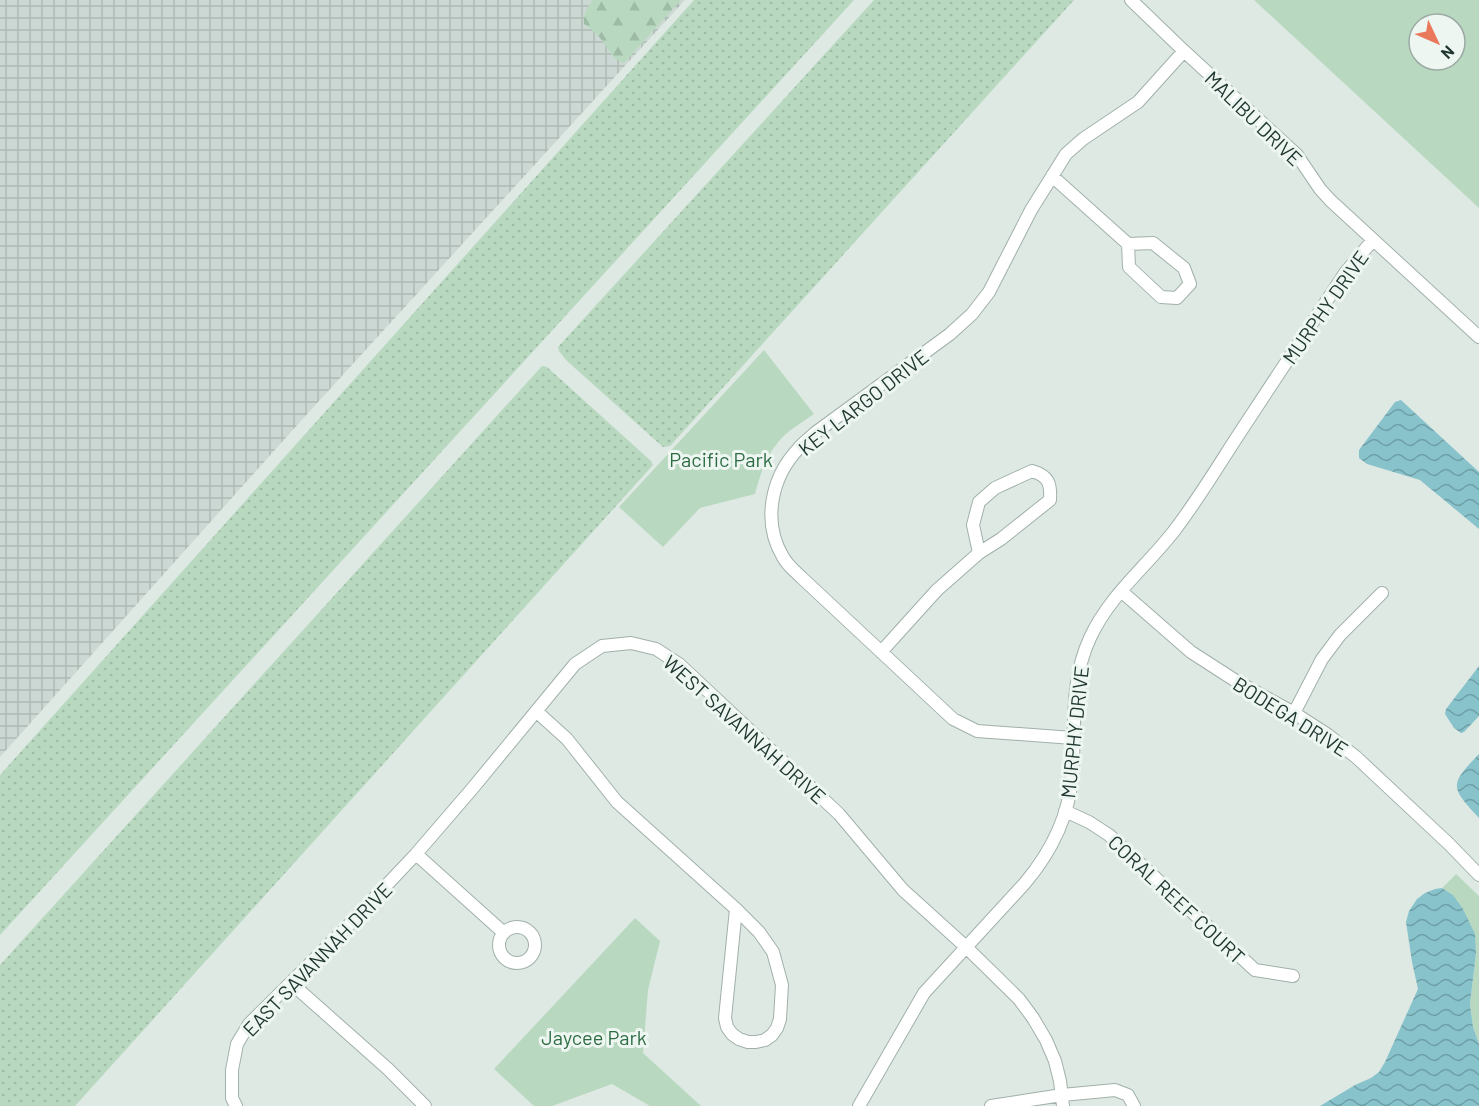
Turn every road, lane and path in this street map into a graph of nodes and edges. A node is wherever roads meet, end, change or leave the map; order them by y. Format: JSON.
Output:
{"nodes":[{"id":1,"x":1131,"y":0,"type":"edge"},
{"id":2,"x":1184,"y":51,"type":"junction"},
{"id":3,"x":1052,"y":176,"type":"junction"},
{"id":4,"x":1373,"y":240,"type":"junction"},
{"id":5,"x":1128,"y":244,"type":"junction"},
{"id":6,"x":1479,"y":337,"type":"edge"},
{"id":7,"x":979,"y":553,"type":"junction"},
{"id":8,"x":1121,"y":591,"type":"junction"},
{"id":9,"x":1382,"y":593,"type":"dead end"},
{"id":10,"x":881,"y":652,"type":"junction"},
{"id":11,"x":536,"y":711,"type":"junction"},
{"id":12,"x":1294,"y":713,"type":"junction"},
{"id":13,"x":1073,"y":738,"type":"junction"},
{"id":14,"x":1065,"y":811,"type":"junction"},
{"id":15,"x":416,"y":854,"type":"junction"},
{"id":16,"x":1479,"y":875,"type":"edge"},
{"id":17,"x":736,"y":909,"type":"junction"},
{"id":18,"x":504,"y":933,"type":"dead end"},
{"id":19,"x":966,"y":947,"type":"junction"},
{"id":20,"x":1293,"y":976,"type":"dead end"},
{"id":21,"x":291,"y":983,"type":"junction"},
{"id":22,"x":1062,"y":1101,"type":"edge"},
{"id":23,"x":236,"y":1106,"type":"edge"},
{"id":24,"x":425,"y":1106,"type":"edge"},
{"id":25,"x":859,"y":1106,"type":"edge"},
{"id":26,"x":991,"y":1106,"type":"edge"},
{"id":27,"x":1134,"y":1106,"type":"edge"}],
"edges":[{"from":1,"to":2,"type":"street","name":"MALIBU DRIVE"},
{"from":2,"to":3,"type":"street","name":"KEY LARGO DRIVE"},
{"from":2,"to":4,"type":"street","name":"MALIBU DRIVE"},
{"from":3,"to":5,"type":"street"},
{"from":3,"to":10,"type":"street","name":"KEY LARGO DRIVE"},
{"from":4,"to":6,"type":"street","name":"MALIBU DRIVE"},
{"from":4,"to":8,"type":"street","name":"MURPHY DRIVE"},
{"from":5,"to":5,"type":"street"},
{"from":7,"to":7,"type":"street"},
{"from":7,"to":10,"type":"street"},
{"from":8,"to":12,"type":"street","name":"BODEGA DRIVE"},
{"from":8,"to":13,"type":"street","name":"MURPHY DRIVE"},
{"from":9,"to":12,"type":"street"},
{"from":10,"to":13,"type":"street","name":"KEY LARGO DRIVE"},
{"from":11,"to":15,"type":"street","name":"WEST SAVANNAH DRIVE"},
{"from":11,"to":17,"type":"street"},
{"from":11,"to":19,"type":"street","name":"WEST SAVANNAH DRIVE"},
{"from":12,"to":16,"type":"street","name":"BODEGA DRIVE"},
{"from":13,"to":14,"type":"street","name":"MURPHY DRIVE"},
{"from":14,"to":19,"type":"street","name":"MURPHY DRIVE"},
{"from":14,"to":20,"type":"street","name":"CORAL REEF COURT"},
{"from":15,"to":18,"type":"street"},
{"from":15,"to":21,"type":"street","name":"EAST SAVANNAH DRIVE"},
{"from":17,"to":17,"type":"street"},
{"from":19,"to":22,"type":"street","name":"WEST SAVANNAH DRIVE"},
{"from":19,"to":25,"type":"street","name":"MURPHY DRIVE"},
{"from":21,"to":23,"type":"street","name":"EAST SAVANNAH DRIVE"},
{"from":21,"to":24,"type":"street"},
{"from":22,"to":26,"type":"street"},
{"from":22,"to":27,"type":"street"}]}
